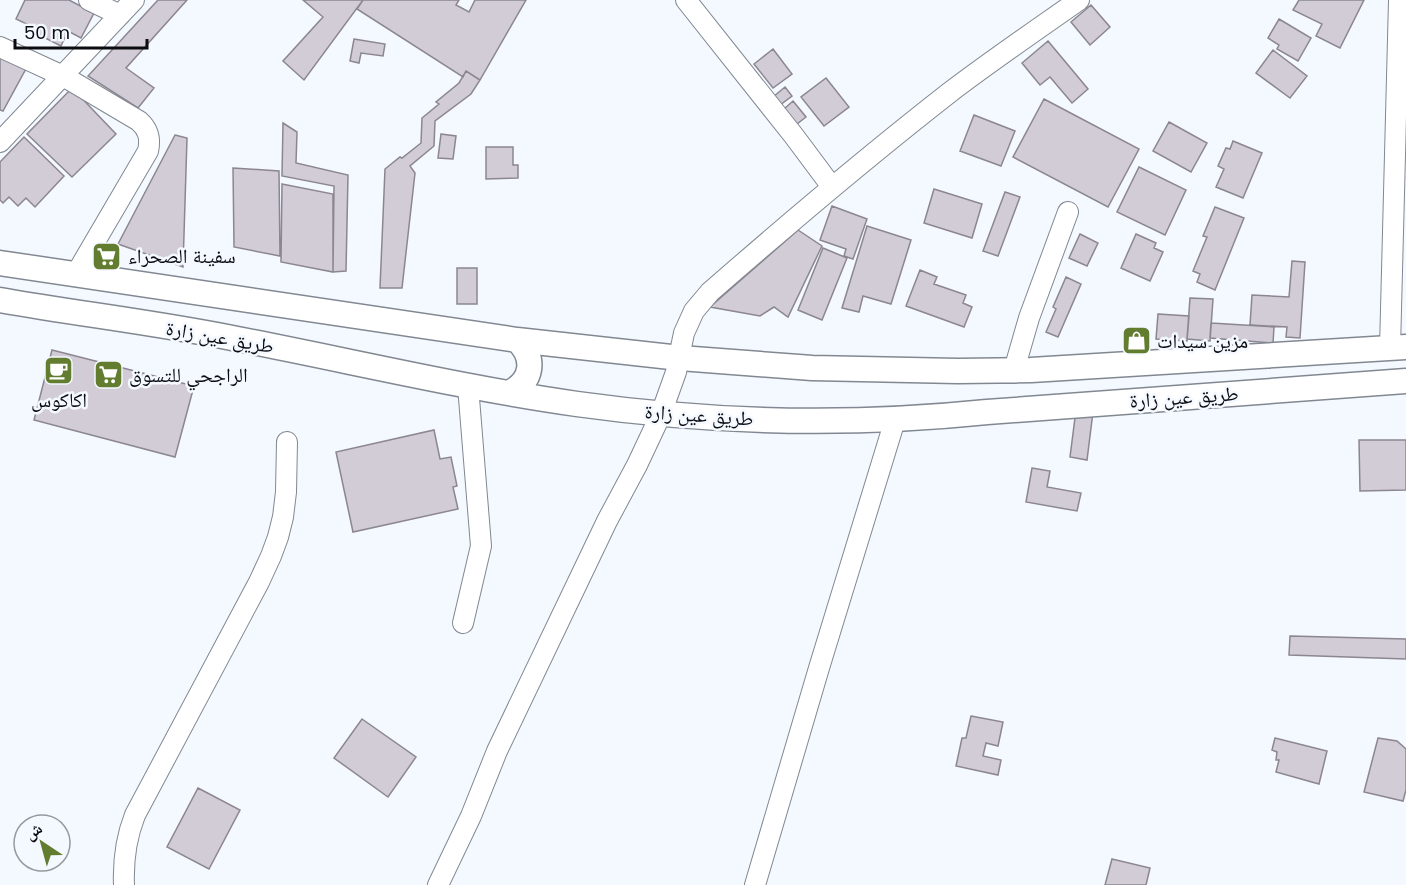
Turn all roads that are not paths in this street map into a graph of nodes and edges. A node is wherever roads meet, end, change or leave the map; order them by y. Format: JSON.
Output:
{"nodes":[{"id":1,"x":89,"y":0,"type":"edge"},
{"id":2,"x":134,"y":0,"type":"edge"},
{"id":3,"x":686,"y":0,"type":"edge"},
{"id":4,"x":1078,"y":0,"type":"edge"},
{"id":5,"x":1399,"y":0,"type":"edge"},
{"id":6,"x":120,"y":15,"type":"junction"},
{"id":7,"x":0,"y":47,"type":"edge"},
{"id":8,"x":63,"y":76,"type":"junction"},
{"id":9,"x":0,"y":142,"type":"edge"},
{"id":10,"x":832,"y":187,"type":"junction"},
{"id":11,"x":1068,"y":212,"type":"dead end"},
{"id":12,"x":0,"y":263,"type":"edge"},
{"id":13,"x":76,"y":274,"type":"junction"},
{"id":14,"x":0,"y":300,"type":"edge"},
{"id":15,"x":517,"y":340,"type":"junction"},
{"id":16,"x":1398,"y":347,"type":"edge"},
{"id":17,"x":680,"y":358,"type":"junction"},
{"id":18,"x":1014,"y":370,"type":"junction"},
{"id":19,"x":1406,"y":381,"type":"edge"},
{"id":20,"x":468,"y":386,"type":"junction"},
{"id":21,"x":509,"y":393,"type":"junction"},
{"id":22,"x":661,"y":414,"type":"junction"},
{"id":23,"x":895,"y":420,"type":"junction"},
{"id":24,"x":287,"y":442,"type":"dead end"},
{"id":25,"x":463,"y":623,"type":"dead end"},
{"id":26,"x":124,"y":885,"type":"edge"},
{"id":27,"x":438,"y":885,"type":"edge"},
{"id":28,"x":755,"y":885,"type":"edge"}],
"edges":[{"from":1,"to":6,"type":"street"},
{"from":2,"to":6,"type":"street"},
{"from":3,"to":10,"type":"street"},
{"from":4,"to":10,"type":"street"},
{"from":5,"to":16,"type":"street"},
{"from":6,"to":8,"type":"street"},
{"from":7,"to":8,"type":"street"},
{"from":8,"to":9,"type":"street"},
{"from":8,"to":13,"type":"street"},
{"from":10,"to":17,"type":"street"},
{"from":11,"to":18,"type":"street"},
{"from":12,"to":13,"type":"main road","name":"طريق عين زارة"},
{"from":13,"to":15,"type":"main road","name":"طريق عين زارة"},
{"from":14,"to":20,"type":"main road","name":"طريق عين زارة"},
{"from":15,"to":17,"type":"main road","name":"طريق عين زارة"},
{"from":15,"to":21,"type":"main road"},
{"from":16,"to":18,"type":"main road","name":"طريق عين زارة"},
{"from":17,"to":18,"type":"main road","name":"طريق عين زارة"},
{"from":17,"to":22,"type":"street"},
{"from":19,"to":23,"type":"main road","name":"طريق عين زارة"},
{"from":20,"to":21,"type":"main road","name":"طريق عين زارة"},
{"from":20,"to":25,"type":"street"},
{"from":21,"to":22,"type":"main road","name":"طريق عين زارة"},
{"from":22,"to":23,"type":"main road","name":"طريق عين زارة"},
{"from":22,"to":27,"type":"street"},
{"from":23,"to":28,"type":"street"},
{"from":24,"to":26,"type":"street"}]}
